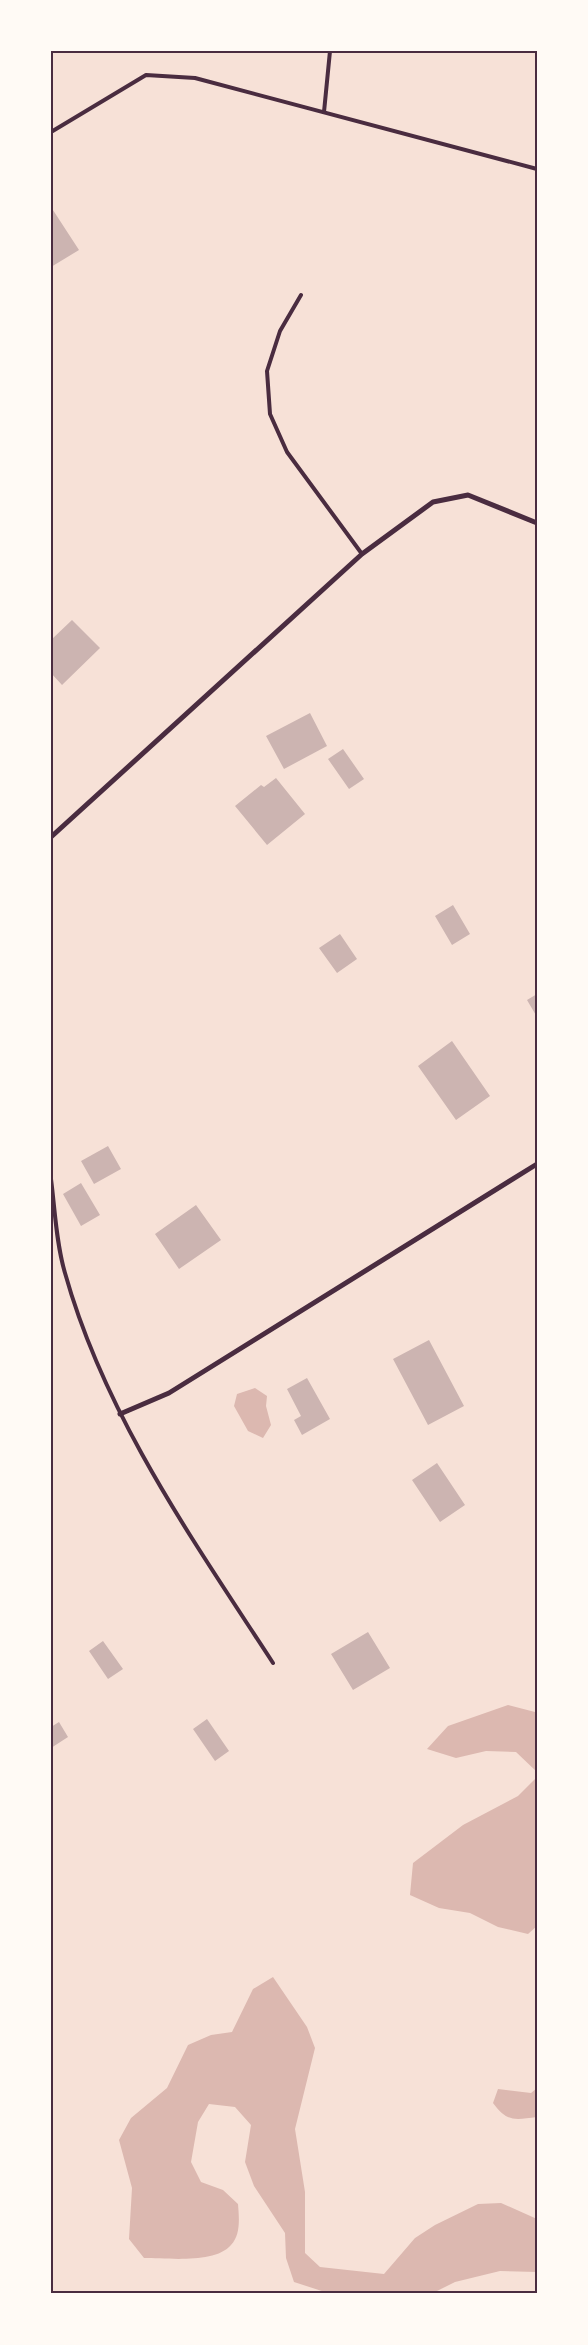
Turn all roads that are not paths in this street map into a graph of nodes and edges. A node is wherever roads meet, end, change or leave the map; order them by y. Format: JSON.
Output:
{"nodes":[{"id":1,"x":330,"y":51,"type":"edge"},
{"id":2,"x":324,"y":112,"type":"junction"},
{"id":3,"x":51,"y":132,"type":"edge"},
{"id":4,"x":537,"y":169,"type":"edge"},
{"id":5,"x":301,"y":295,"type":"dead end"},
{"id":6,"x":537,"y":523,"type":"edge"},
{"id":7,"x":362,"y":554,"type":"junction"},
{"id":8,"x":51,"y":837,"type":"edge"},
{"id":9,"x":537,"y":1164,"type":"edge"},
{"id":10,"x":51,"y":1178,"type":"edge"},
{"id":11,"x":120,"y":1414,"type":"junction"},
{"id":12,"x":272,"y":1663,"type":"dead end"}],
"edges":[{"from":1,"to":2,"type":"lane"},
{"from":2,"to":3,"type":"lane"},
{"from":2,"to":4,"type":"lane"},
{"from":5,"to":7,"type":"lane"},
{"from":6,"to":7,"type":"street"},
{"from":7,"to":8,"type":"street"},
{"from":9,"to":11,"type":"street"},
{"from":10,"to":11,"type":"lane"},
{"from":11,"to":12,"type":"lane"}]}
